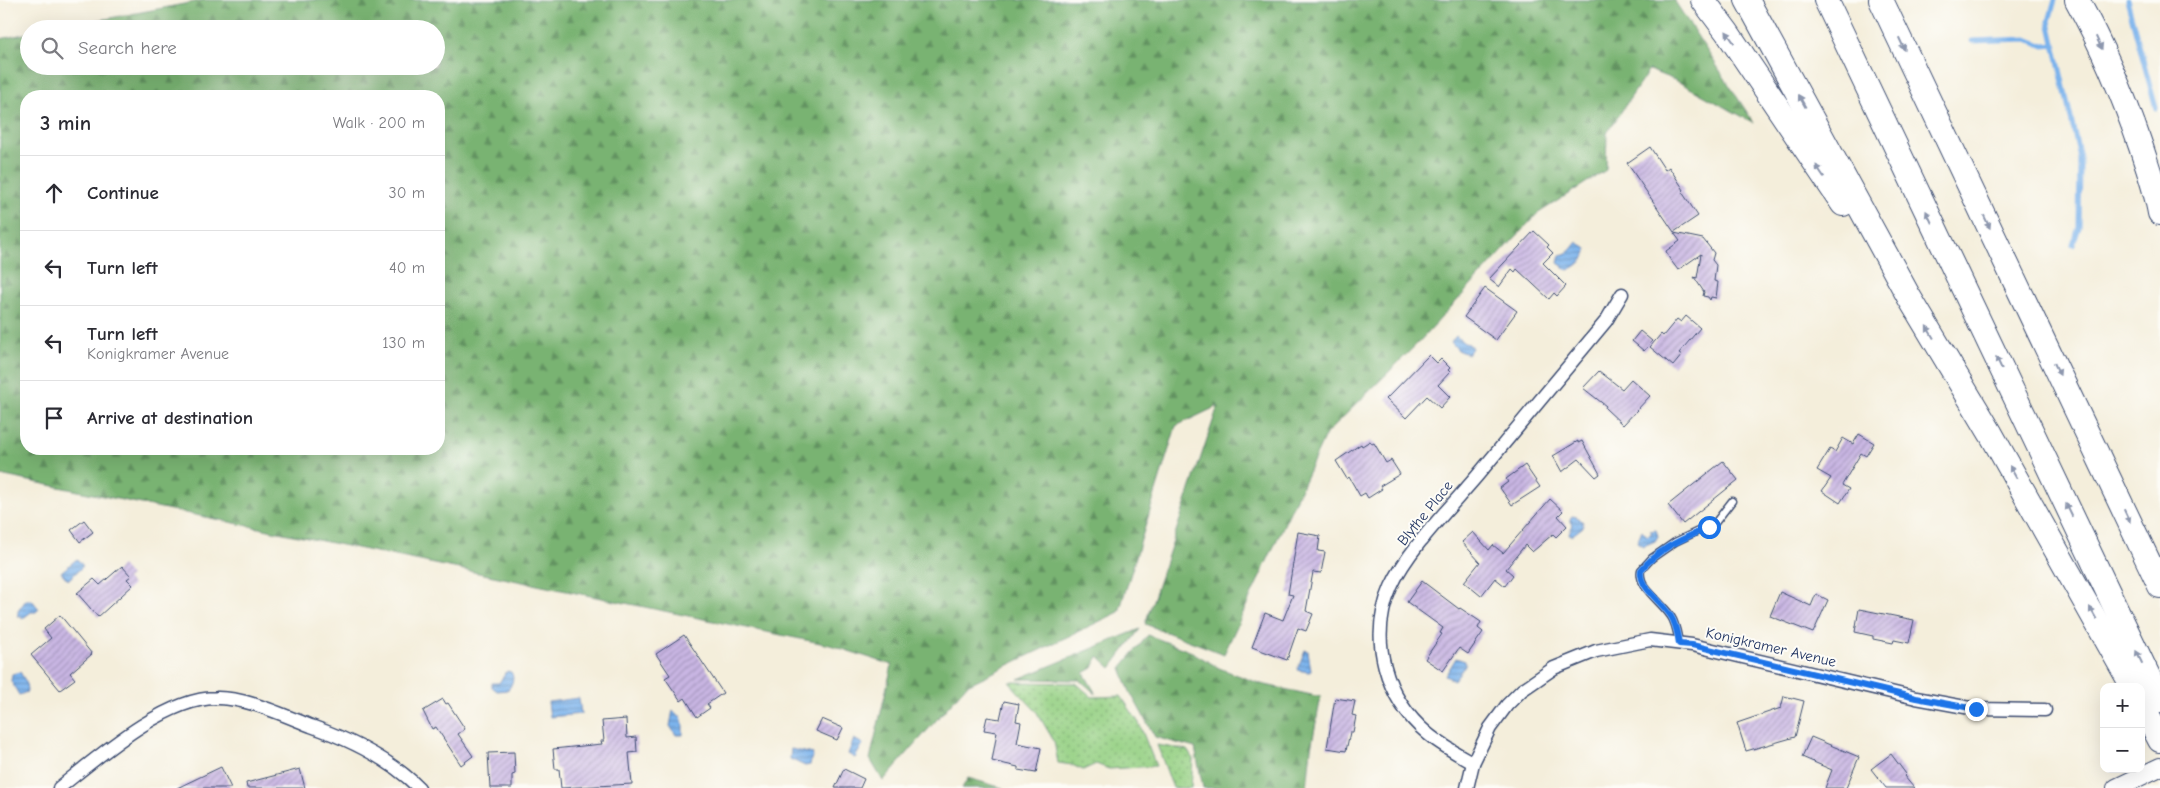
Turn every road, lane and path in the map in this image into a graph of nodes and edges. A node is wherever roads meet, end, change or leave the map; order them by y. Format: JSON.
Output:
{"nodes":[{"id":1,"x":1703,"y":0,"type":"edge"},
{"id":2,"x":1747,"y":0,"type":"edge"},
{"id":3,"x":1826,"y":0,"type":"edge"},
{"id":4,"x":1881,"y":0,"type":"edge"},
{"id":5,"x":2077,"y":0,"type":"edge"},
{"id":6,"x":2160,"y":213,"type":"edge"},
{"id":7,"x":1622,"y":294,"type":"dead end"},
{"id":8,"x":1909,"y":297,"type":"junction"},
{"id":9,"x":1732,"y":502,"type":"dead end"},
{"id":10,"x":2160,"y":586,"type":"edge"},
{"id":11,"x":1679,"y":644,"type":"junction"},
{"id":12,"x":2131,"y":683,"type":"edge"},
{"id":13,"x":2160,"y":701,"type":"edge"},
{"id":14,"x":2045,"y":710,"type":"dead end"},
{"id":15,"x":2145,"y":712,"type":"edge"},
{"id":16,"x":2160,"y":740,"type":"edge"},
{"id":17,"x":1472,"y":763,"type":"junction"},
{"id":18,"x":2160,"y":767,"type":"edge"},
{"id":19,"x":60,"y":788,"type":"edge"},
{"id":20,"x":419,"y":788,"type":"edge"},
{"id":21,"x":1467,"y":788,"type":"edge"},
{"id":22,"x":2116,"y":788,"type":"edge"}],
"edges":[{"from":8,"to":1,"type":"highway","one_way":true},
{"from":8,"to":2,"type":"highway","one_way":true},
{"from":13,"to":3,"type":"highway","one_way":true},
{"from":4,"to":10,"type":"highway","one_way":true},
{"from":5,"to":6,"type":"highway","one_way":true},
{"from":7,"to":17,"type":"street","name":"Blythe Place"},
{"from":12,"to":8,"type":"highway","one_way":true},
{"from":9,"to":11,"type":"lane"},
{"from":11,"to":14,"type":"street","name":"Konigkramer Avenue"},
{"from":11,"to":17,"type":"street","name":"Konigkramer Avenue"},
{"from":15,"to":16,"type":"highway"},
{"from":17,"to":21,"type":"street","name":"Konigkramer Avenue"},
{"from":18,"to":22,"type":"street"},
{"from":19,"to":20,"type":"street"}]}
